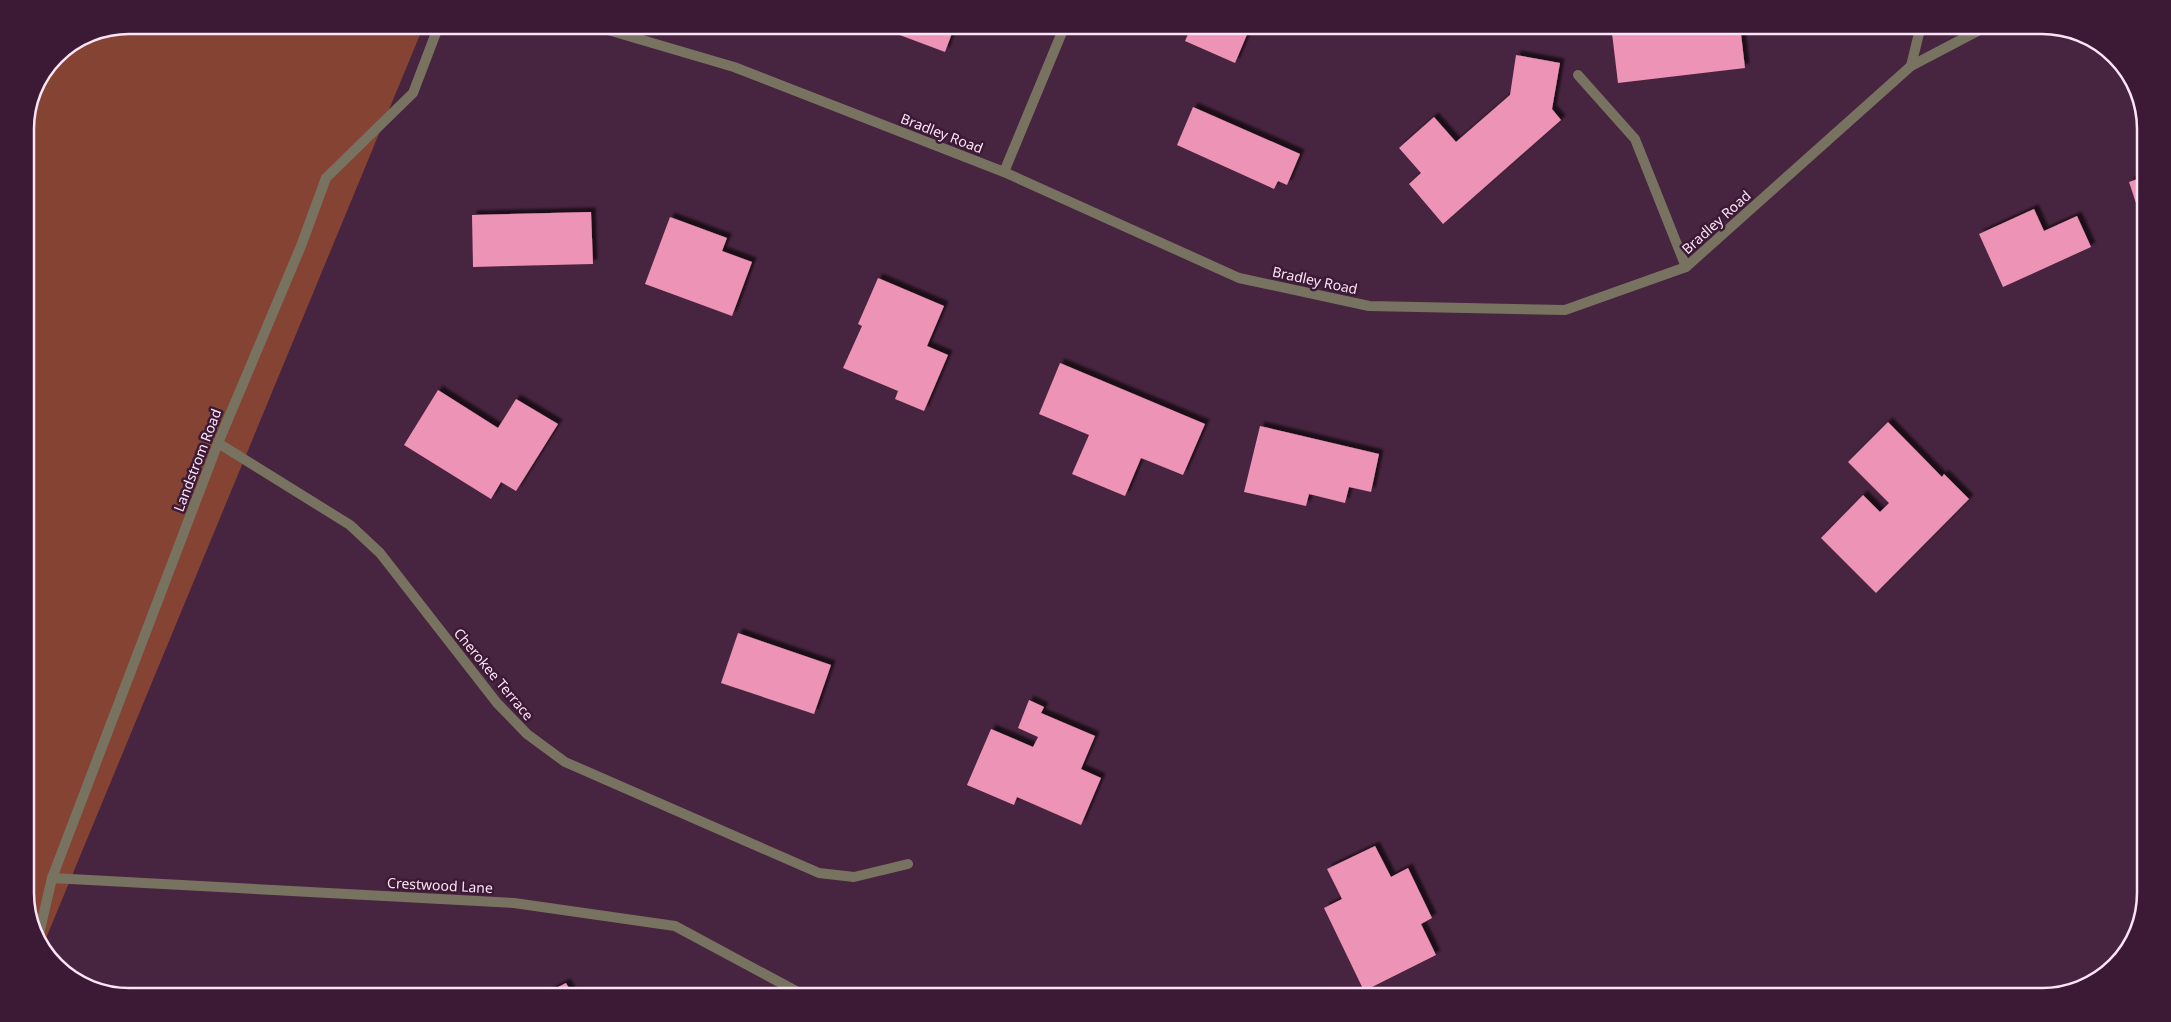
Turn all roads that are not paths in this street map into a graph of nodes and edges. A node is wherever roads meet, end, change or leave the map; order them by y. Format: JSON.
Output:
{"nodes":[{"id":1,"x":436,"y":34,"type":"edge"},
{"id":2,"x":622,"y":34,"type":"edge"},
{"id":3,"x":1061,"y":34,"type":"edge"},
{"id":4,"x":1919,"y":34,"type":"edge"},
{"id":5,"x":1972,"y":34,"type":"edge"},
{"id":6,"x":1911,"y":66,"type":"junction"},
{"id":7,"x":1578,"y":75,"type":"dead end"},
{"id":8,"x":1004,"y":172,"type":"junction"},
{"id":9,"x":1686,"y":267,"type":"junction"},
{"id":10,"x":218,"y":443,"type":"junction"},
{"id":11,"x":908,"y":864,"type":"dead end"},
{"id":12,"x":52,"y":878,"type":"junction"},
{"id":13,"x":41,"y":927,"type":"edge"},
{"id":14,"x":789,"y":988,"type":"edge"}],
"edges":[{"from":1,"to":10,"type":"street","name":"Landstrom Road"},
{"from":2,"to":8,"type":"street","name":"Bradley Road"},
{"from":3,"to":8,"type":"street"},
{"from":4,"to":6,"type":"street"},
{"from":5,"to":6,"type":"street","name":"Bradley Road"},
{"from":6,"to":9,"type":"street","name":"Bradley Road"},
{"from":7,"to":9,"type":"street"},
{"from":8,"to":9,"type":"street","name":"Bradley Road"},
{"from":10,"to":11,"type":"street","name":"Cherokee Terrace"},
{"from":10,"to":12,"type":"street","name":"Landstrom Road"},
{"from":12,"to":13,"type":"street","name":"Landstrom Road"},
{"from":12,"to":14,"type":"street","name":"Crestwood Lane"}]}
